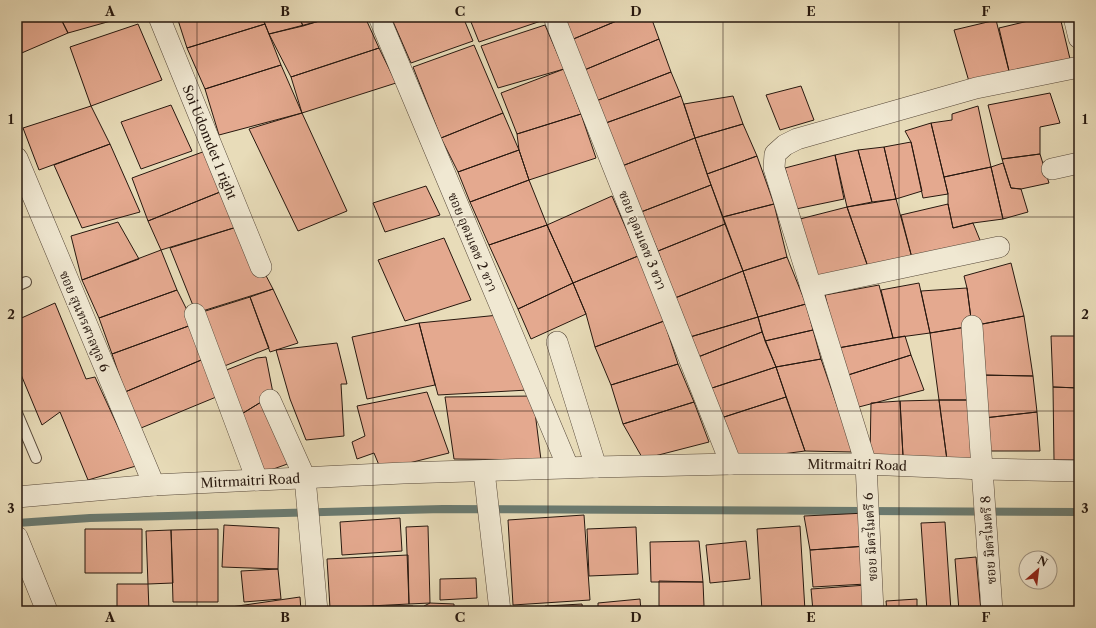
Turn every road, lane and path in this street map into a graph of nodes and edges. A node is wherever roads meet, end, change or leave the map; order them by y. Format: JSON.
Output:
{"nodes":[{"id":1,"x":159,"y":17,"type":"edge"},
{"id":2,"x":379,"y":17,"type":"edge"},
{"id":3,"x":554,"y":17,"type":"edge"},
{"id":4,"x":1074,"y":17,"type":"edge"},
{"id":5,"x":1079,"y":38,"type":"edge"},
{"id":6,"x":1079,"y":67,"type":"edge"},
{"id":7,"x":17,"y":158,"type":"edge"},
{"id":8,"x":1079,"y":163,"type":"edge"},
{"id":9,"x":1052,"y":169,"type":"dead end"},
{"id":10,"x":24,"y":193,"type":"edge"},
{"id":11,"x":999,"y":247,"type":"dead end"},
{"id":12,"x":262,"y":267,"type":"dead end"},
{"id":13,"x":811,"y":286,"type":"junction"},
{"id":14,"x":195,"y":314,"type":"dead end"},
{"id":15,"x":972,"y":326,"type":"dead end"},
{"id":16,"x":557,"y":342,"type":"dead end"},
{"id":17,"x":270,"y":400,"type":"dead end"},
{"id":18,"x":17,"y":412,"type":"edge"},
{"id":19,"x":36,"y":458,"type":"dead end"},
{"id":20,"x":732,"y":464,"type":"junction"},
{"id":21,"x":866,"y":464,"type":"junction"},
{"id":22,"x":596,"y":467,"type":"junction"},
{"id":23,"x":568,"y":468,"type":"junction"},
{"id":24,"x":983,"y":469,"type":"junction"},
{"id":25,"x":484,"y":471,"type":"junction"},
{"id":26,"x":1079,"y":471,"type":"edge"},
{"id":27,"x":305,"y":478,"type":"junction"},
{"id":28,"x":257,"y":480,"type":"junction"},
{"id":29,"x":154,"y":485,"type":"junction"},
{"id":30,"x":17,"y":497,"type":"edge"},
{"id":31,"x":17,"y":537,"type":"edge"},
{"id":32,"x":48,"y":611,"type":"edge"},
{"id":33,"x":317,"y":611,"type":"edge"},
{"id":34,"x":500,"y":611,"type":"edge"},
{"id":35,"x":873,"y":611,"type":"edge"},
{"id":36,"x":992,"y":611,"type":"edge"}],
"edges":[{"from":1,"to":12,"type":"street","name":"Soi Udomdet 1 right"},
{"from":2,"to":23,"type":"street","name":"ซอย อุดมเดช 2 ขวา"},
{"from":3,"to":20,"type":"street","name":"ซอย อุดมเดช 3 ขวา"},
{"from":4,"to":5,"type":"street"},
{"from":6,"to":13,"type":"street","name":"ซอย มิตรไมตรี 6"},
{"from":7,"to":10,"type":"street","name":"ซอย สุนทรศาลทูล 6"},
{"from":8,"to":9,"type":"street"},
{"from":10,"to":29,"type":"street","name":"ซอย สุนทรศาลทูล 6"},
{"from":11,"to":13,"type":"street"},
{"from":13,"to":21,"type":"street","name":"ซอย มิตรไมตรี 6"},
{"from":14,"to":28,"type":"street"},
{"from":15,"to":24,"type":"street","name":"ซอย มิตรไมตรี 8"},
{"from":16,"to":22,"type":"street"},
{"from":17,"to":27,"type":"street"},
{"from":18,"to":19,"type":"lane"},
{"from":20,"to":21,"type":"street","name":"Mitrmaitri Road"},
{"from":20,"to":22,"type":"street","name":"Mitrmaitri Road"},
{"from":21,"to":24,"type":"street","name":"Mitrmaitri Road"},
{"from":21,"to":35,"type":"street","name":"ซอย มิตรไมตรี 6"},
{"from":22,"to":23,"type":"street","name":"Mitrmaitri Road"},
{"from":23,"to":25,"type":"street","name":"Mitrmaitri Road"},
{"from":24,"to":26,"type":"street","name":"Mitrmaitri Road"},
{"from":24,"to":36,"type":"street","name":"ซอย มิตรไมตรี 8"},
{"from":25,"to":27,"type":"street","name":"Mitrmaitri Road"},
{"from":25,"to":34,"type":"street"},
{"from":27,"to":28,"type":"street","name":"Mitrmaitri Road"},
{"from":27,"to":33,"type":"street"},
{"from":28,"to":29,"type":"street","name":"Mitrmaitri Road"},
{"from":29,"to":30,"type":"street","name":"Mitrmaitri Road"},
{"from":31,"to":32,"type":"street"}]}
